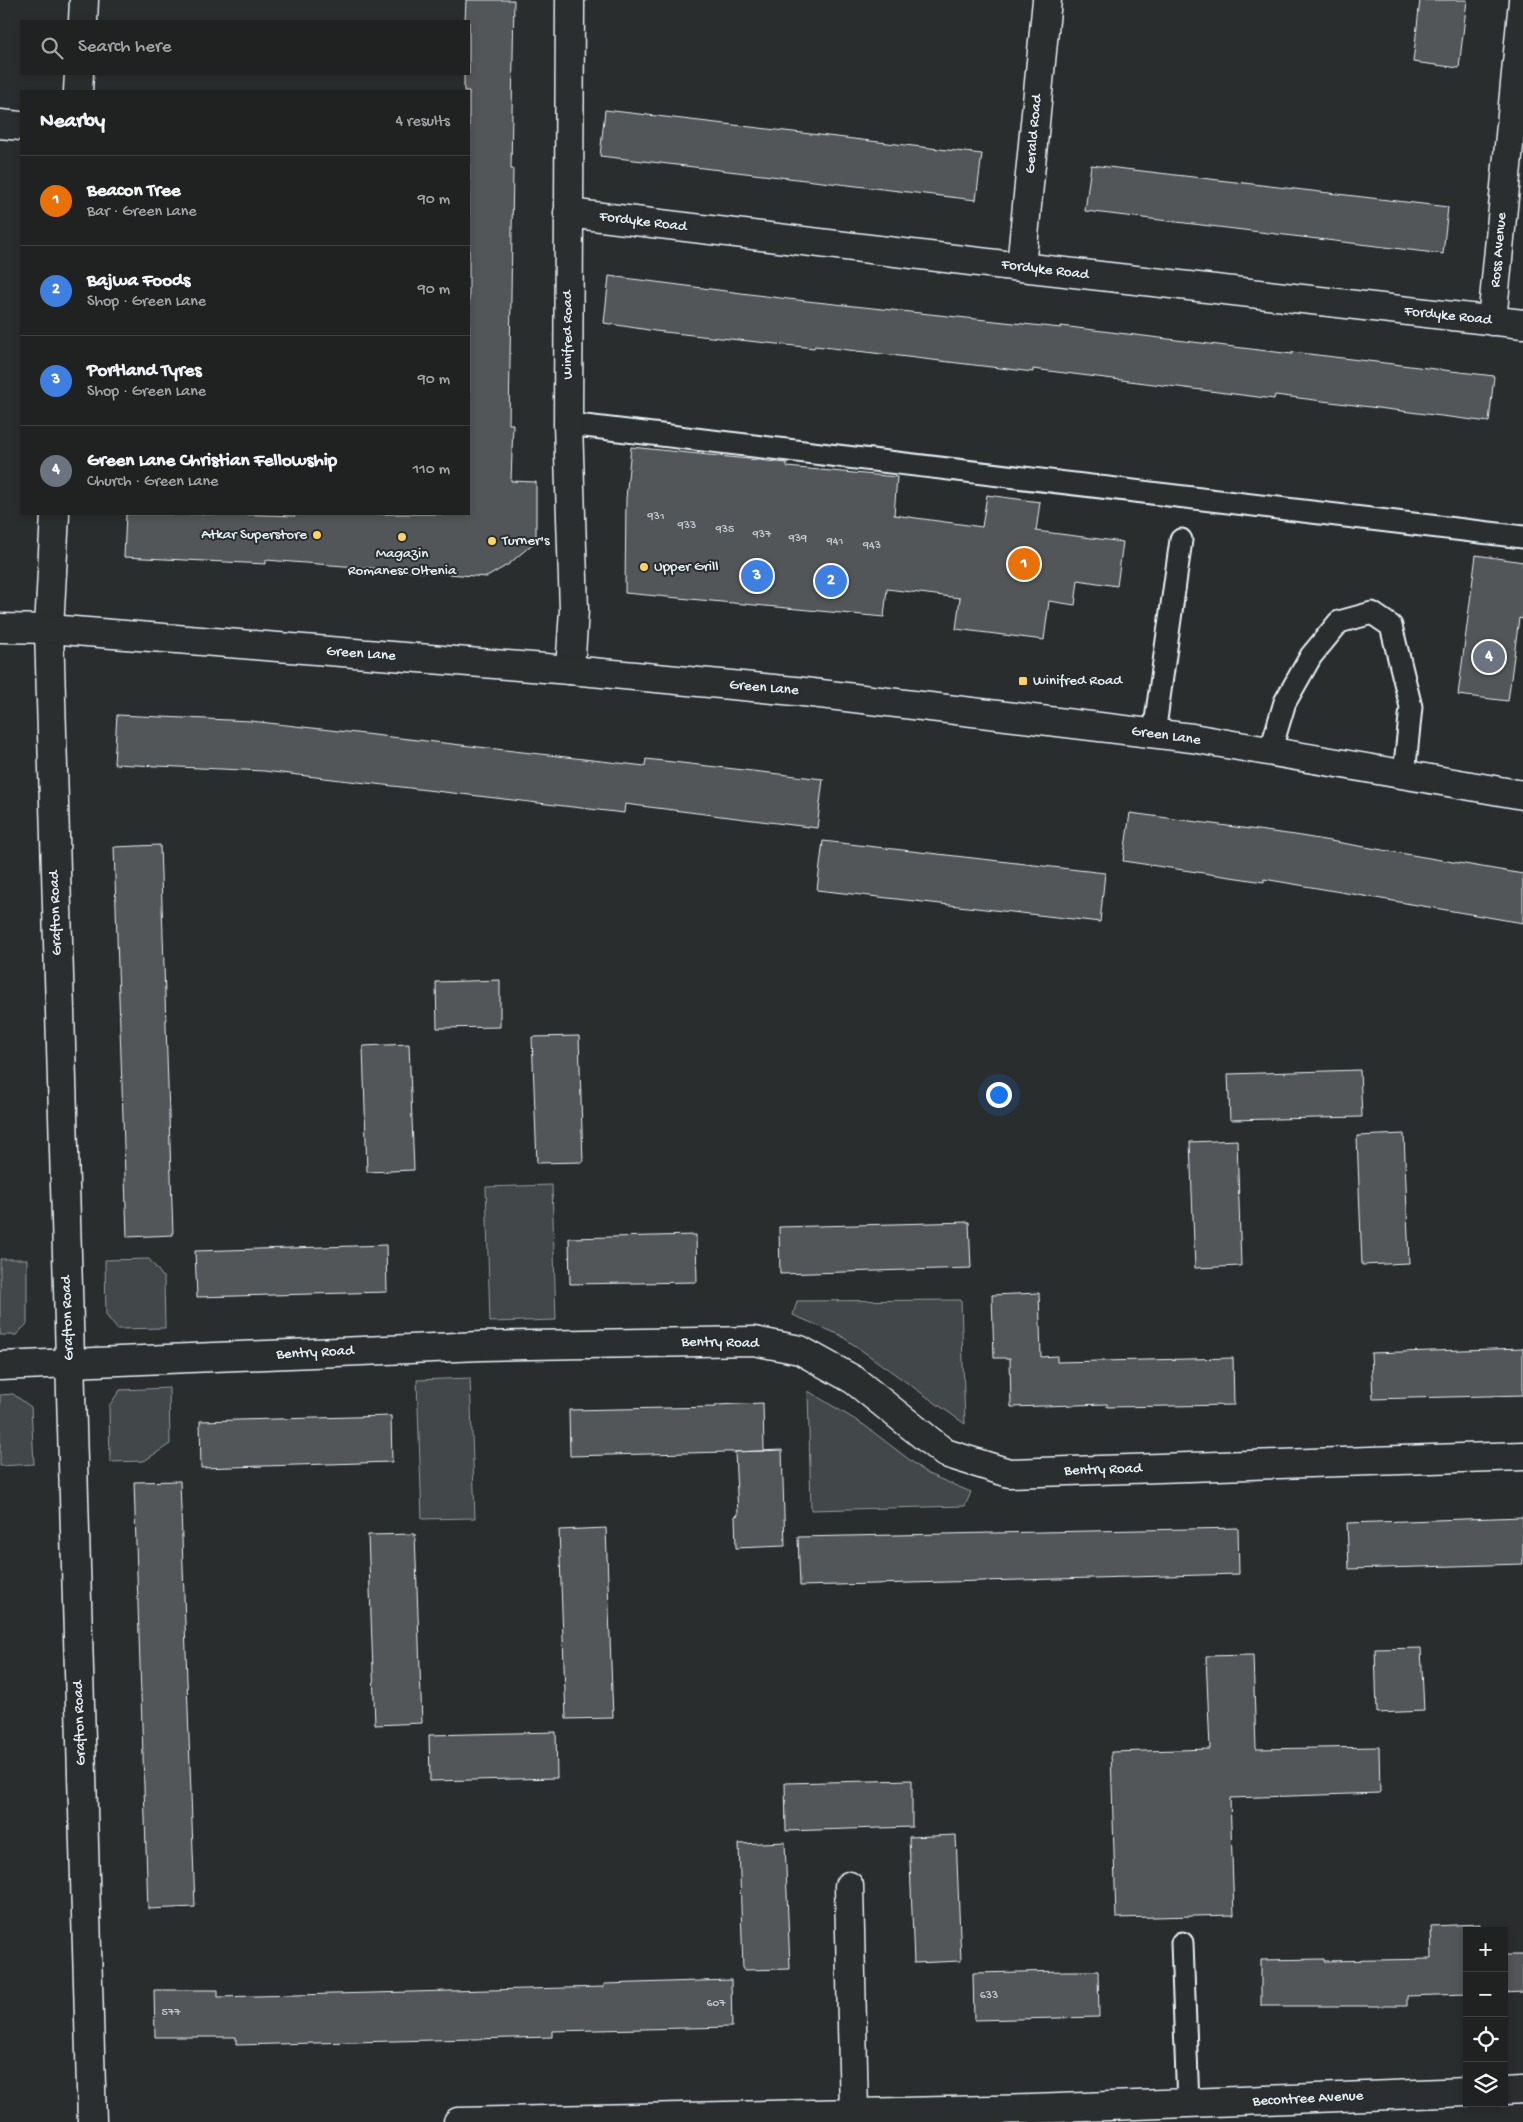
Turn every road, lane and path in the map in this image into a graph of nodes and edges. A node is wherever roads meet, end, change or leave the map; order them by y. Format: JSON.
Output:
{"nodes":[{"id":1,"x":84,"y":0,"type":"edge"},
{"id":2,"x":570,"y":0,"type":"edge"},
{"id":3,"x":1047,"y":0,"type":"edge"},
{"id":4,"x":1523,"y":1,"type":"edge"},
{"id":5,"x":83,"y":20,"type":"edge"},
{"id":6,"x":79,"y":75,"type":"edge"},
{"id":7,"x":78,"y":90,"type":"edge"},
{"id":8,"x":0,"y":124,"type":"edge"},
{"id":9,"x":20,"y":126,"type":"edge"},
{"id":10,"x":568,"y":212,"type":"junction"},
{"id":11,"x":1021,"y":267,"type":"junction"},
{"id":12,"x":1492,"y":321,"type":"junction"},
{"id":13,"x":1523,"y":324,"type":"edge"},
{"id":14,"x":568,"y":424,"type":"junction"},
{"id":15,"x":55,"y":515,"type":"edge"},
{"id":16,"x":1523,"y":537,"type":"edge"},
{"id":17,"x":1181,"y":540,"type":"dead end"},
{"id":18,"x":0,"y":628,"type":"edge"},
{"id":19,"x":49,"y":629,"type":"junction"},
{"id":20,"x":570,"y":670,"type":"junction"},
{"id":21,"x":1154,"y":734,"type":"junction"},
{"id":22,"x":1270,"y":752,"type":"junction"},
{"id":23,"x":1404,"y":775,"type":"junction"},
{"id":24,"x":1523,"y":795,"type":"edge"},
{"id":25,"x":69,"y":1364,"type":"junction"},
{"id":26,"x":0,"y":1366,"type":"edge"},
{"id":27,"x":1523,"y":1456,"type":"edge"},
{"id":28,"x":849,"y":1886,"type":"dead end"},
{"id":29,"x":1182,"y":1943,"type":"dead end"},
{"id":30,"x":1523,"y":2090,"type":"edge"},
{"id":31,"x":1508,"y":2091,"type":"edge"},
{"id":32,"x":1463,"y":2092,"type":"edge"},
{"id":33,"x":1188,"y":2104,"type":"junction"},
{"id":34,"x":1253,"y":2112,"type":"edge"},
{"id":35,"x":854,"y":2113,"type":"junction"},
{"id":36,"x":92,"y":2122,"type":"edge"},
{"id":37,"x":458,"y":2122,"type":"edge"}],
"edges":[{"from":1,"to":5,"type":"street"},
{"from":2,"to":10,"type":"street","name":"Winifred Road"},
{"from":3,"to":11,"type":"street","name":"Gerald Road"},
{"from":4,"to":12,"type":"street","name":"Ross Avenue"},
{"from":6,"to":7,"type":"street"},
{"from":8,"to":9,"type":"street"},
{"from":10,"to":11,"type":"street","name":"Fordyke Road"},
{"from":10,"to":14,"type":"street","name":"Winifred Road"},
{"from":11,"to":12,"type":"street","name":"Fordyke Road"},
{"from":12,"to":13,"type":"street","name":"Fordyke Road"},
{"from":14,"to":16,"type":"lane"},
{"from":14,"to":20,"type":"street","name":"Winifred Road"},
{"from":15,"to":19,"type":"street","name":"Grafton Road"},
{"from":17,"to":21,"type":"lane"},
{"from":18,"to":19,"type":"street","name":"Green Lane"},
{"from":19,"to":20,"type":"street","name":"Green Lane"},
{"from":19,"to":25,"type":"street","name":"Grafton Road"},
{"from":20,"to":21,"type":"street","name":"Green Lane"},
{"from":21,"to":22,"type":"street","name":"Green Lane"},
{"from":22,"to":23,"type":"street","name":"Green Lane"},
{"from":22,"to":23,"type":"lane"},
{"from":23,"to":24,"type":"street","name":"Green Lane"},
{"from":25,"to":26,"type":"street","name":"Bentry Road"},
{"from":25,"to":27,"type":"street","name":"Bentry Road"},
{"from":25,"to":36,"type":"street","name":"Grafton Road"},
{"from":28,"to":35,"type":"street"},
{"from":29,"to":33,"type":"lane"},
{"from":30,"to":31,"type":"street"},
{"from":32,"to":34,"type":"street","name":"Becontree Avenue"},
{"from":33,"to":34,"type":"street","name":"Becontree Avenue"},
{"from":33,"to":35,"type":"street","name":"Becontree Avenue"},
{"from":35,"to":37,"type":"street","name":"Becontree Avenue"}]}
